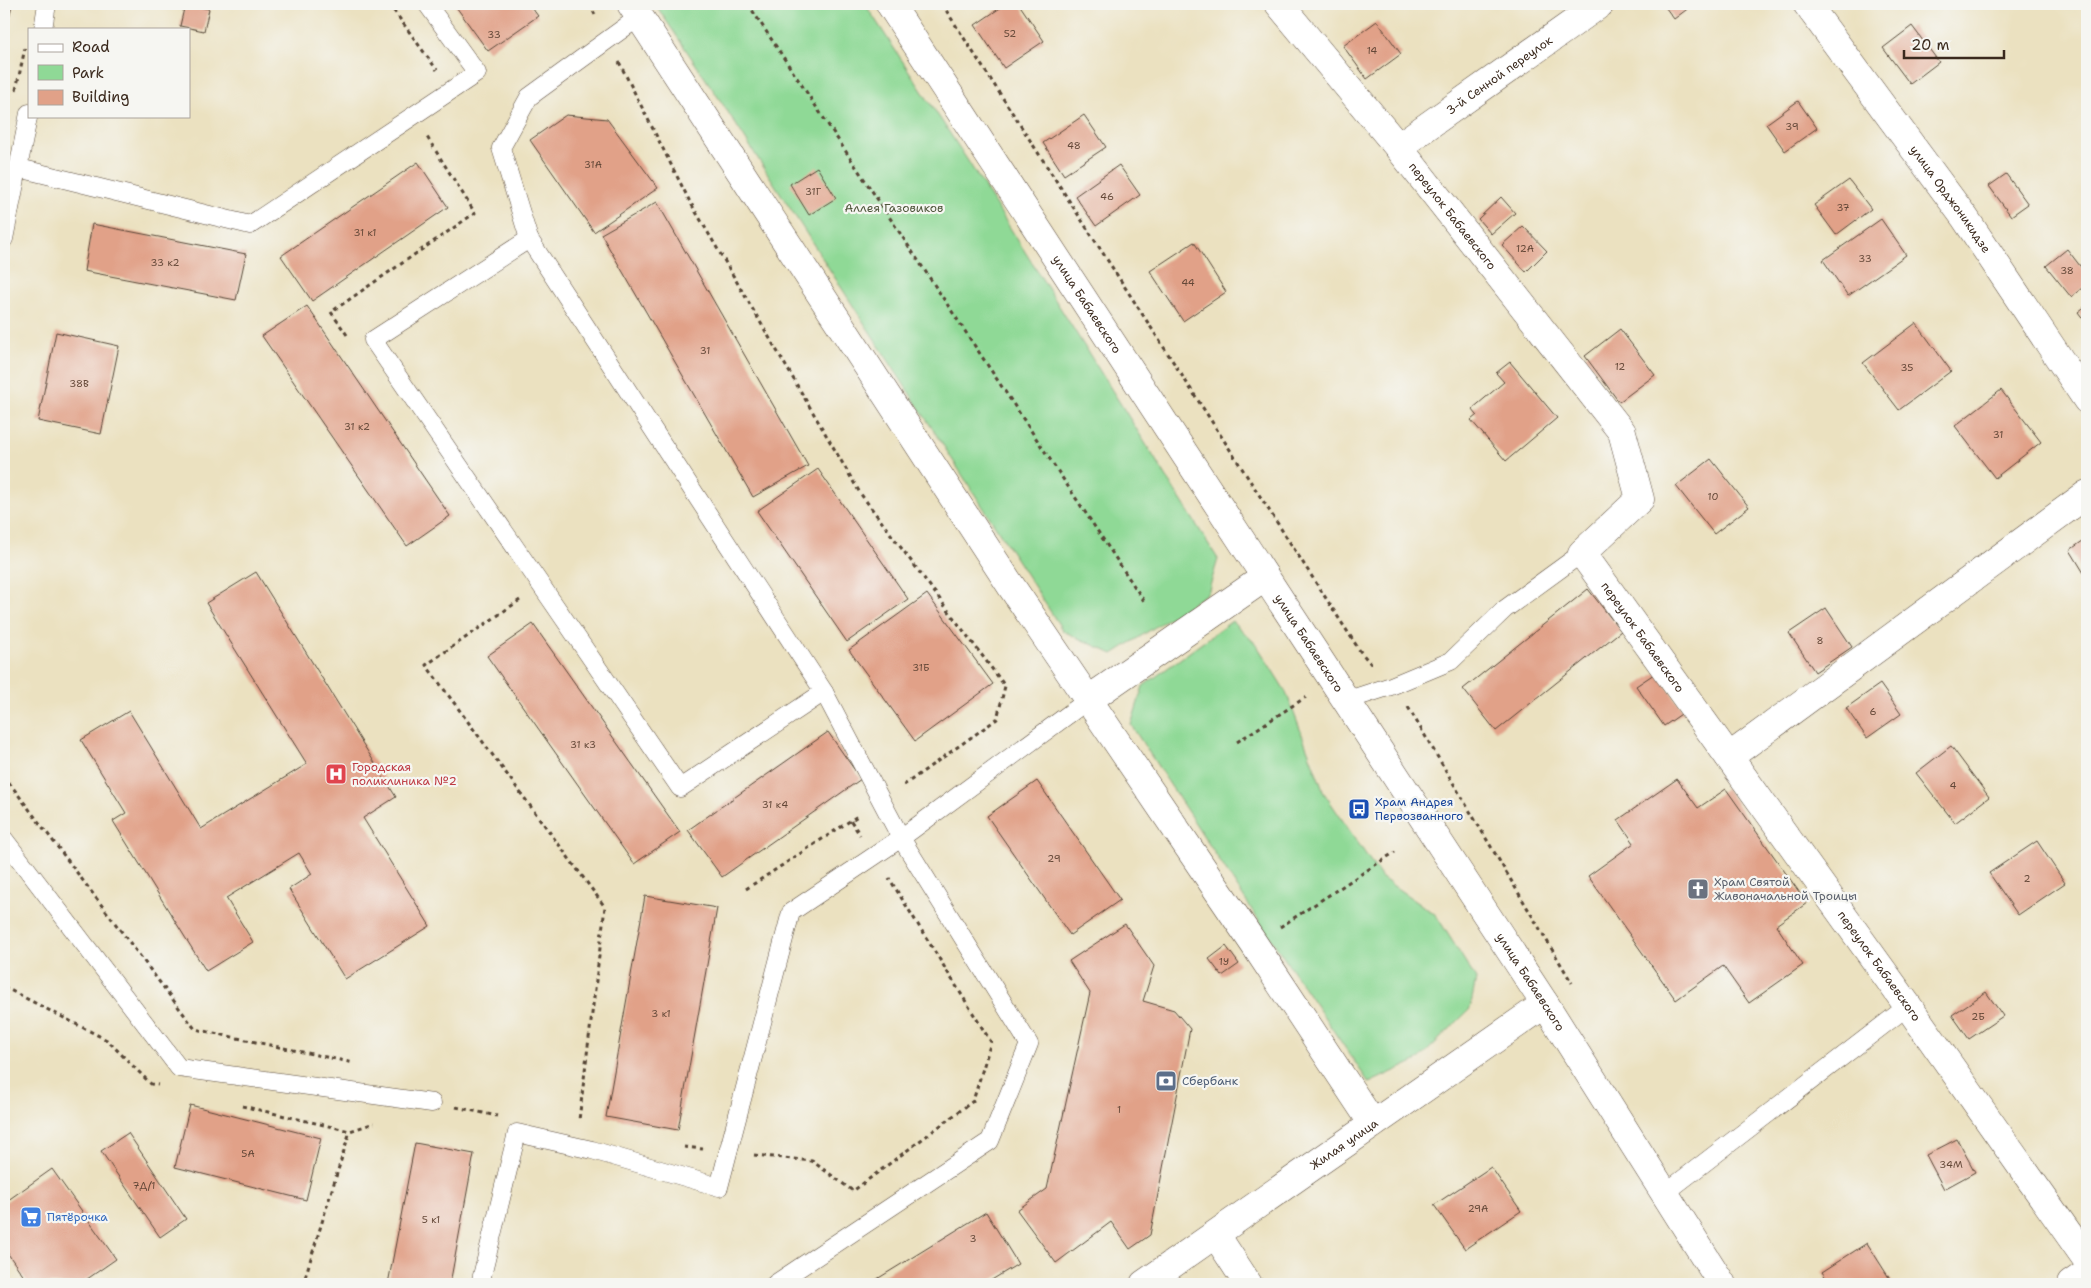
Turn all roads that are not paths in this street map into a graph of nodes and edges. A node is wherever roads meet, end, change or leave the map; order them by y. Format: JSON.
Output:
{"nodes":[{"id":1,"x":48,"y":4,"type":"edge"},
{"id":2,"x":428,"y":4,"type":"edge"},
{"id":3,"x":890,"y":4,"type":"edge"},
{"id":4,"x":1279,"y":4,"type":"edge"},
{"id":5,"x":1600,"y":4,"type":"edge"},
{"id":6,"x":1807,"y":4,"type":"edge"},
{"id":7,"x":635,"y":11,"type":"edge"},
{"id":8,"x":43,"y":28,"type":"edge"},
{"id":9,"x":28,"y":118,"type":"edge"},
{"id":10,"x":1398,"y":147,"type":"junction"},
{"id":11,"x":19,"y":168,"type":"junction"},
{"id":12,"x":4,"y":239,"type":"edge"},
{"id":13,"x":529,"y":239,"type":"junction"},
{"id":14,"x":2087,"y":400,"type":"edge"},
{"id":15,"x":2087,"y":494,"type":"edge"},
{"id":16,"x":1582,"y":553,"type":"junction"},
{"id":17,"x":1264,"y":578,"type":"junction"},
{"id":18,"x":1338,"y":691,"type":"junction"},
{"id":19,"x":824,"y":692,"type":"junction"},
{"id":20,"x":1088,"y":700,"type":"junction"},
{"id":21,"x":1729,"y":757,"type":"junction"},
{"id":22,"x":901,"y":838,"type":"junction"},
{"id":23,"x":4,"y":839,"type":"edge"},
{"id":24,"x":1545,"y":1004,"type":"junction"},
{"id":25,"x":1908,"y":1006,"type":"junction"},
{"id":26,"x":432,"y":1103,"type":"dead end"},
{"id":27,"x":1372,"y":1124,"type":"junction"},
{"id":28,"x":1665,"y":1193,"type":"junction"},
{"id":29,"x":1216,"y":1235,"type":"junction"},
{"id":30,"x":2087,"y":1260,"type":"edge"},
{"id":31,"x":2087,"y":1273,"type":"edge"},
{"id":32,"x":480,"y":1284,"type":"edge"},
{"id":33,"x":775,"y":1284,"type":"edge"},
{"id":34,"x":1144,"y":1284,"type":"edge"},
{"id":35,"x":1248,"y":1284,"type":"edge"},
{"id":36,"x":1722,"y":1284,"type":"edge"},
{"id":37,"x":2071,"y":1284,"type":"edge"}],
"edges":[{"from":1,"to":8,"type":"lane"},
{"from":2,"to":11,"type":"lane"},
{"from":3,"to":17,"type":"street","name":"улица Бабаевского"},
{"from":4,"to":10,"type":"street","name":"переулок Бабаевского"},
{"from":5,"to":10,"type":"street","name":"3-й Сенной переулок"},
{"from":6,"to":14,"type":"street","name":"улица Орджоникидзе"},
{"from":7,"to":13,"type":"lane"},
{"from":7,"to":20,"type":"street"},
{"from":9,"to":11,"type":"lane"},
{"from":10,"to":16,"type":"street","name":"переулок Бабаевского"},
{"from":11,"to":12,"type":"lane"},
{"from":13,"to":19,"type":"lane"},
{"from":13,"to":19,"type":"lane"},
{"from":15,"to":21,"type":"street"},
{"from":16,"to":18,"type":"lane"},
{"from":16,"to":21,"type":"street","name":"переулок Бабаевского"},
{"from":17,"to":18,"type":"street","name":"улица Бабаевского"},
{"from":17,"to":20,"type":"street"},
{"from":18,"to":24,"type":"street","name":"улица Бабаевского"},
{"from":19,"to":22,"type":"lane"},
{"from":20,"to":22,"type":"lane"},
{"from":20,"to":27,"type":"street"},
{"from":21,"to":25,"type":"street","name":"переулок Бабаевского"},
{"from":22,"to":32,"type":"lane"},
{"from":22,"to":33,"type":"lane"},
{"from":23,"to":26,"type":"lane"},
{"from":24,"to":27,"type":"street","name":"Жилая улица"},
{"from":24,"to":28,"type":"street","name":"улица Бабаевского"},
{"from":25,"to":28,"type":"lane"},
{"from":25,"to":30,"type":"street","name":"переулок Бабаевского"},
{"from":27,"to":29,"type":"street","name":"Жилая улица"},
{"from":28,"to":36,"type":"street","name":"улица Бабаевского"},
{"from":29,"to":34,"type":"street","name":"Жилая улица"},
{"from":29,"to":35,"type":"street"},
{"from":31,"to":37,"type":"street"}]}
